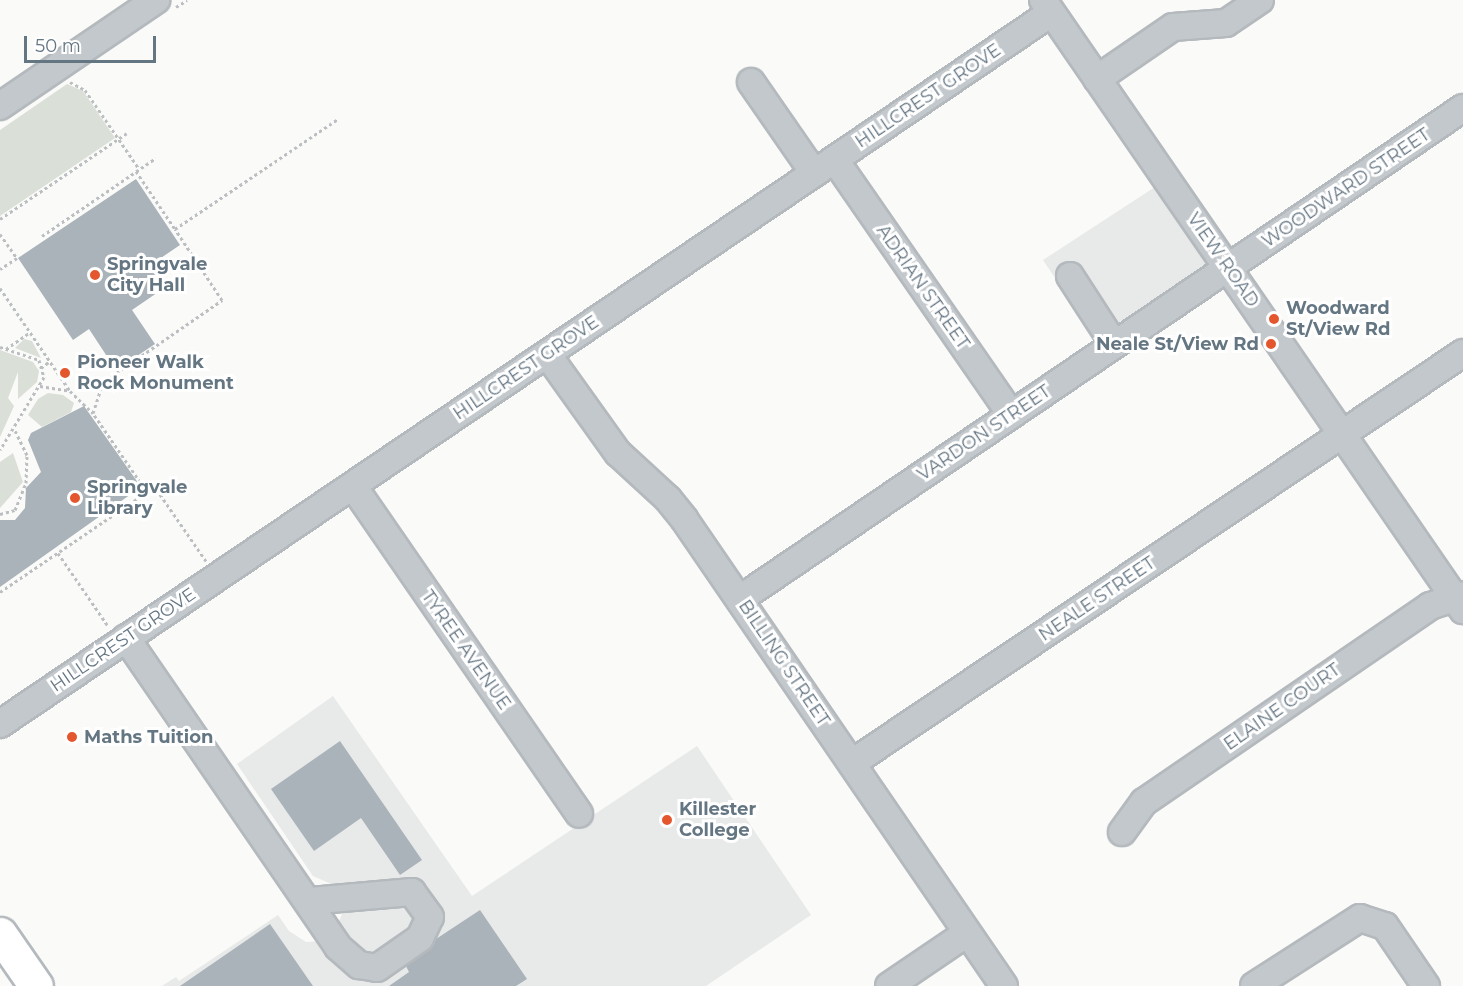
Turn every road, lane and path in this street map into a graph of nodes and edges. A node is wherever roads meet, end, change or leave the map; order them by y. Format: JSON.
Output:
{"nodes":[{"id":1,"x":156,"y":0,"type":"edge"},
{"id":2,"x":1260,"y":0,"type":"edge"},
{"id":3,"x":1047,"y":7,"type":"edge"},
{"id":4,"x":1097,"y":79,"type":"junction"},
{"id":5,"x":66,"y":82,"type":"dead end"},
{"id":6,"x":751,"y":82,"type":"dead end"},
{"id":7,"x":0,"y":106,"type":"edge"},
{"id":8,"x":1463,"y":108,"type":"edge"},
{"id":9,"x":338,"y":118,"type":"dead end"},
{"id":10,"x":127,"y":134,"type":"dead end"},
{"id":11,"x":118,"y":139,"type":"junction"},
{"id":12,"x":156,"y":158,"type":"dead end"},
{"id":13,"x":825,"y":167,"type":"junction"},
{"id":14,"x":138,"y":170,"type":"junction"},
{"id":15,"x":0,"y":219,"type":"edge"},
{"id":16,"x":175,"y":229,"type":"junction"},
{"id":17,"x":0,"y":234,"type":"edge"},
{"id":18,"x":42,"y":236,"type":"dead end"},
{"id":19,"x":1228,"y":267,"type":"junction"},
{"id":20,"x":0,"y":269,"type":"edge"},
{"id":21,"x":1070,"y":276,"type":"dead end"},
{"id":22,"x":0,"y":288,"type":"edge"},
{"id":23,"x":30,"y":332,"type":"junction"},
{"id":24,"x":1114,"y":344,"type":"junction"},
{"id":25,"x":0,"y":347,"type":"edge"},
{"id":26,"x":6,"y":349,"type":"junction"},
{"id":27,"x":1463,"y":353,"type":"edge"},
{"id":28,"x":547,"y":354,"type":"junction"},
{"id":29,"x":50,"y":361,"type":"junction"},
{"id":30,"x":41,"y":368,"type":"junction"},
{"id":31,"x":40,"y":386,"type":"junction"},
{"id":32,"x":70,"y":391,"type":"junction"},
{"id":33,"x":93,"y":413,"type":"junction"},
{"id":34,"x":1011,"y":414,"type":"junction"},
{"id":35,"x":15,"y":430,"type":"junction"},
{"id":36,"x":1343,"y":435,"type":"junction"},
{"id":37,"x":0,"y":450,"type":"edge"},
{"id":38,"x":352,"y":486,"type":"junction"},
{"id":39,"x":147,"y":492,"type":"junction"},
{"id":40,"x":0,"y":514,"type":"edge"},
{"id":41,"x":58,"y":553,"type":"junction"},
{"id":42,"x":207,"y":563,"type":"dead end"},
{"id":43,"x":0,"y":592,"type":"edge"},
{"id":44,"x":740,"y":599,"type":"junction"},
{"id":45,"x":1460,"y":601,"type":"edge"},
{"id":46,"x":118,"y":634,"type":"junction"},
{"id":47,"x":0,"y":724,"type":"edge"},
{"id":48,"x":852,"y":763,"type":"junction"},
{"id":49,"x":579,"y":814,"type":"dead end"},
{"id":50,"x":1122,"y":832,"type":"dead end"},
{"id":51,"x":314,"y":907,"type":"dead end"},
{"id":52,"x":967,"y":933,"type":"junction"},
{"id":53,"x":0,"y":934,"type":"edge"},
{"id":54,"x":36,"y":986,"type":"edge"},
{"id":55,"x":889,"y":986,"type":"edge"},
{"id":56,"x":1004,"y":986,"type":"edge"},
{"id":57,"x":1254,"y":986,"type":"edge"},
{"id":58,"x":1426,"y":986,"type":"edge"}],
"edges":[{"from":1,"to":7,"type":"street"},
{"from":2,"to":4,"type":"street"},
{"from":3,"to":4,"type":"street","name":"VIEW ROAD"},
{"from":3,"to":13,"type":"street","name":"HILLCREST GROVE"},
{"from":4,"to":19,"type":"street","name":"VIEW ROAD"},
{"from":5,"to":11,"type":"path"},
{"from":6,"to":13,"type":"street","name":"ADRIAN STREET"},
{"from":8,"to":19,"type":"street","name":"WOODWARD STREET"},
{"from":9,"to":16,"type":"path"},
{"from":10,"to":11,"type":"path"},
{"from":11,"to":14,"type":"path"},
{"from":11,"to":15,"type":"path"},
{"from":12,"to":14,"type":"path"},
{"from":13,"to":28,"type":"street","name":"HILLCREST GROVE"},
{"from":13,"to":34,"type":"street","name":"ADRIAN STREET"},
{"from":14,"to":16,"type":"path"},
{"from":14,"to":18,"type":"path"},
{"from":16,"to":33,"type":"path"},
{"from":17,"to":20,"type":"path"},
{"from":19,"to":24,"type":"street","name":"VARDON STREET"},
{"from":19,"to":36,"type":"street","name":"VIEW ROAD"},
{"from":21,"to":24,"type":"street"},
{"from":22,"to":23,"type":"path"},
{"from":23,"to":26,"type":"path"},
{"from":23,"to":29,"type":"path"},
{"from":24,"to":34,"type":"street","name":"VARDON STREET"},
{"from":25,"to":26,"type":"path"},
{"from":26,"to":30,"type":"path"},
{"from":27,"to":36,"type":"street","name":"NEALE STREET"},
{"from":28,"to":38,"type":"street","name":"HILLCREST GROVE"},
{"from":28,"to":44,"type":"street","name":"BILLING STREET"},
{"from":29,"to":30,"type":"path"},
{"from":29,"to":32,"type":"path"},
{"from":30,"to":31,"type":"path"},
{"from":31,"to":32,"type":"path"},
{"from":31,"to":35,"type":"path"},
{"from":32,"to":33,"type":"path"},
{"from":33,"to":39,"type":"path"},
{"from":34,"to":44,"type":"street","name":"VARDON STREET"},
{"from":35,"to":37,"type":"path"},
{"from":35,"to":40,"type":"path"},
{"from":36,"to":45,"type":"street","name":"VIEW ROAD"},
{"from":36,"to":48,"type":"street","name":"NEALE STREET"},
{"from":38,"to":46,"type":"street","name":"HILLCREST GROVE"},
{"from":38,"to":49,"type":"street","name":"TYREE AVENUE"},
{"from":39,"to":41,"type":"path"},
{"from":39,"to":42,"type":"path"},
{"from":41,"to":43,"type":"path"},
{"from":41,"to":46,"type":"path"},
{"from":44,"to":48,"type":"street","name":"BILLING STREET"},
{"from":45,"to":50,"type":"street","name":"ELAINE COURT"},
{"from":46,"to":47,"type":"street","name":"HILLCREST GROVE"},
{"from":46,"to":51,"type":"street"},
{"from":48,"to":52,"type":"street","name":"BILLING STREET"},
{"from":52,"to":55,"type":"street"},
{"from":52,"to":56,"type":"street","name":"BILLING STREET"},
{"from":53,"to":54,"type":"highway"},
{"from":57,"to":58,"type":"street"}]}
